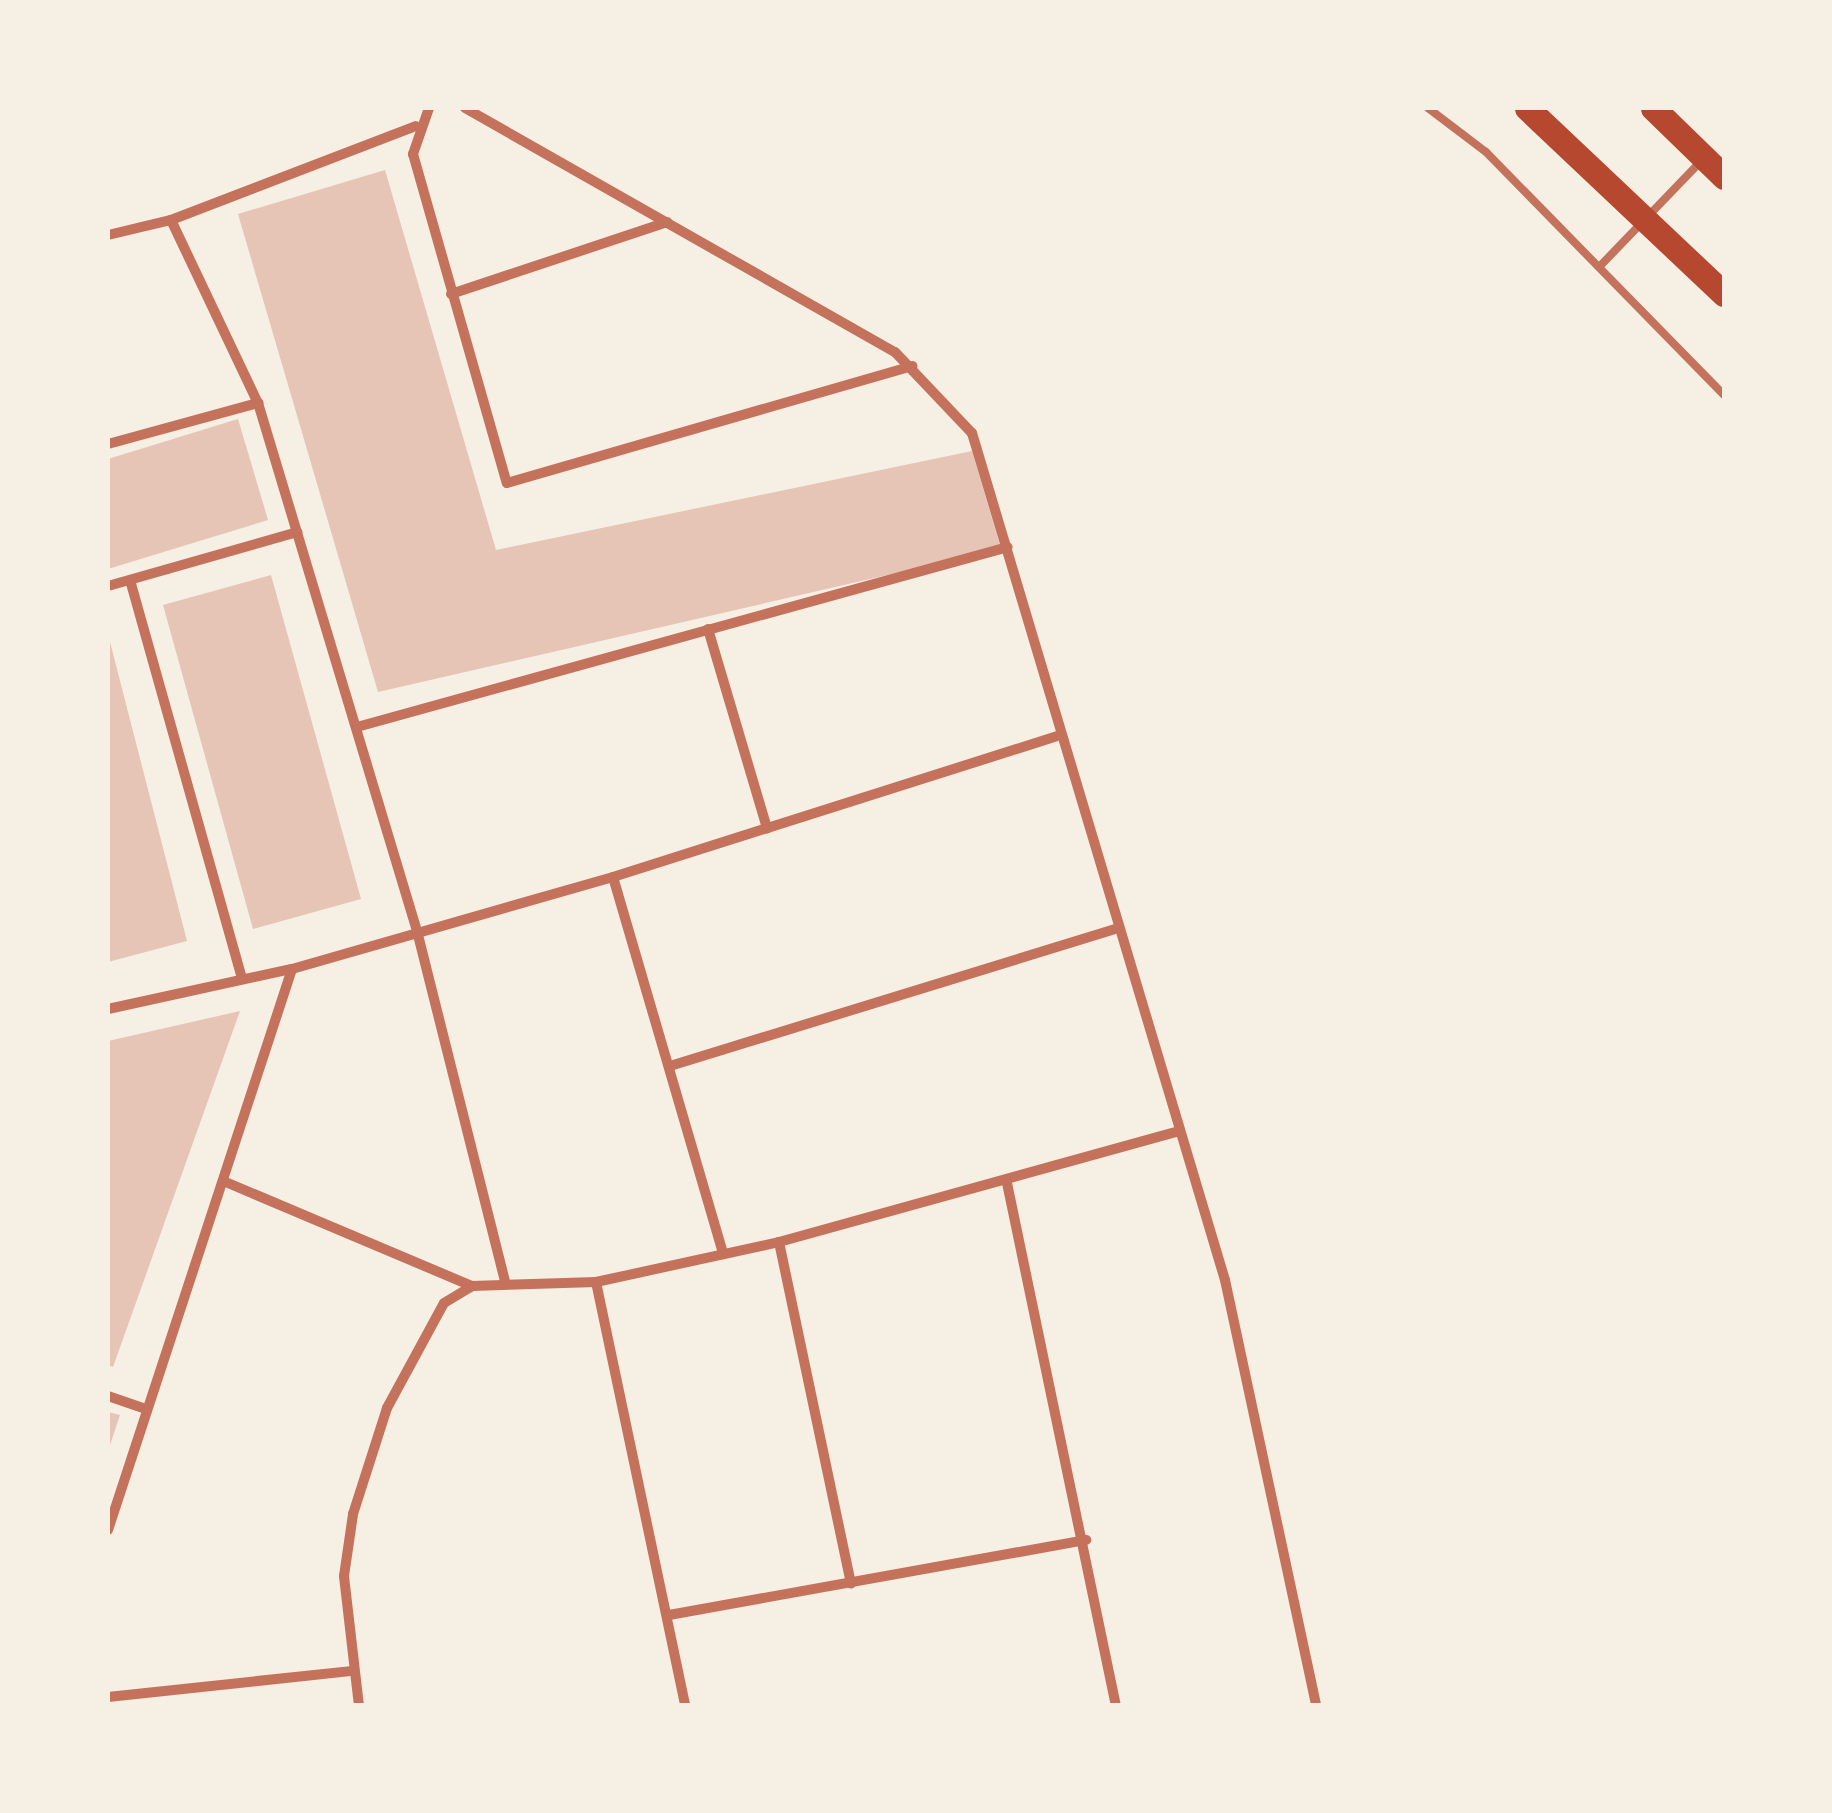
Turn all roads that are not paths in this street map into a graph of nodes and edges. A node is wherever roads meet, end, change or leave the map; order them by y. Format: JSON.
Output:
{"nodes":[{"id":1,"x":430,"y":108,"type":"edge"},
{"id":2,"x":465,"y":108,"type":"edge"},
{"id":3,"x":1428,"y":108,"type":"edge"},
{"id":4,"x":1527,"y":108,"type":"edge"},
{"id":5,"x":1652,"y":108,"type":"edge"},
{"id":6,"x":416,"y":126,"type":"junction"},
{"id":7,"x":1706,"y":156,"type":"junction"},
{"id":8,"x":1724,"y":176,"type":"edge"},
{"id":9,"x":1647,"y":213,"type":"junction"},
{"id":10,"x":171,"y":220,"type":"junction"},
{"id":11,"x":668,"y":222,"type":"junction"},
{"id":12,"x":108,"y":235,"type":"edge"},
{"id":13,"x":1602,"y":264,"type":"junction"},
{"id":14,"x":451,"y":294,"type":"junction"},
{"id":15,"x":1724,"y":294,"type":"edge"},
{"id":16,"x":912,"y":366,"type":"junction"},
{"id":17,"x":1724,"y":395,"type":"edge"},
{"id":18,"x":258,"y":402,"type":"junction"},
{"id":19,"x":108,"y":444,"type":"edge"},
{"id":20,"x":296,"y":532,"type":"junction"},
{"id":21,"x":1008,"y":548,"type":"junction"},
{"id":22,"x":130,"y":580,"type":"junction"},
{"id":23,"x":108,"y":586,"type":"edge"},
{"id":24,"x":708,"y":629,"type":"junction"},
{"id":25,"x":357,"y":727,"type":"junction"},
{"id":26,"x":1058,"y":736,"type":"junction"},
{"id":27,"x":767,"y":828,"type":"junction"},
{"id":28,"x":613,"y":877,"type":"junction"},
{"id":29,"x":1119,"y":928,"type":"junction"},
{"id":30,"x":418,"y":931,"type":"junction"},
{"id":31,"x":292,"y":969,"type":"junction"},
{"id":32,"x":242,"y":979,"type":"junction"},
{"id":33,"x":108,"y":1009,"type":"edge"},
{"id":34,"x":670,"y":1066,"type":"junction"},
{"id":35,"x":1178,"y":1130,"type":"junction"},
{"id":36,"x":228,"y":1183,"type":"junction"},
{"id":37,"x":1006,"y":1184,"type":"junction"},
{"id":38,"x":779,"y":1242,"type":"junction"},
{"id":39,"x":723,"y":1254,"type":"junction"},
{"id":40,"x":504,"y":1282,"type":"junction"},
{"id":41,"x":596,"y":1282,"type":"junction"},
{"id":42,"x":472,"y":1286,"type":"junction"},
{"id":43,"x":108,"y":1396,"type":"edge"},
{"id":44,"x":146,"y":1409,"type":"junction"},
{"id":45,"x":108,"y":1530,"type":"edge"},
{"id":46,"x":1086,"y":1540,"type":"junction"},
{"id":47,"x":851,"y":1584,"type":"junction"},
{"id":48,"x":669,"y":1615,"type":"junction"},
{"id":49,"x":353,"y":1671,"type":"junction"},
{"id":50,"x":108,"y":1697,"type":"edge"},
{"id":51,"x":359,"y":1706,"type":"edge"},
{"id":52,"x":685,"y":1706,"type":"edge"},
{"id":53,"x":1116,"y":1706,"type":"edge"},
{"id":54,"x":1316,"y":1706,"type":"edge"}],
"edges":[{"from":1,"to":6,"type":"street"},
{"from":2,"to":11,"type":"street"},
{"from":3,"to":13,"type":"lane"},
{"from":4,"to":9,"type":"main road"},
{"from":5,"to":7,"type":"main road"},
{"from":6,"to":10,"type":"street"},
{"from":6,"to":14,"type":"street"},
{"from":7,"to":8,"type":"main road"},
{"from":7,"to":9,"type":"lane"},
{"from":9,"to":13,"type":"lane"},
{"from":9,"to":15,"type":"main road"},
{"from":10,"to":12,"type":"street"},
{"from":10,"to":18,"type":"street"},
{"from":11,"to":14,"type":"street"},
{"from":11,"to":16,"type":"street"},
{"from":13,"to":17,"type":"lane"},
{"from":14,"to":16,"type":"street"},
{"from":16,"to":21,"type":"street"},
{"from":18,"to":19,"type":"street"},
{"from":18,"to":20,"type":"street"},
{"from":20,"to":22,"type":"street"},
{"from":20,"to":25,"type":"street"},
{"from":21,"to":24,"type":"street"},
{"from":21,"to":26,"type":"street"},
{"from":22,"to":23,"type":"street"},
{"from":22,"to":32,"type":"street"},
{"from":24,"to":25,"type":"street"},
{"from":24,"to":27,"type":"street"},
{"from":25,"to":30,"type":"street"},
{"from":26,"to":27,"type":"street"},
{"from":26,"to":29,"type":"street"},
{"from":27,"to":28,"type":"street"},
{"from":28,"to":30,"type":"street"},
{"from":28,"to":34,"type":"street"},
{"from":29,"to":34,"type":"street"},
{"from":29,"to":35,"type":"street"},
{"from":30,"to":31,"type":"street"},
{"from":30,"to":40,"type":"street"},
{"from":31,"to":32,"type":"street"},
{"from":31,"to":36,"type":"street"},
{"from":32,"to":33,"type":"street"},
{"from":34,"to":39,"type":"street"},
{"from":35,"to":37,"type":"street"},
{"from":35,"to":54,"type":"street"},
{"from":36,"to":42,"type":"street"},
{"from":36,"to":44,"type":"street"},
{"from":37,"to":38,"type":"street"},
{"from":37,"to":46,"type":"street"},
{"from":38,"to":39,"type":"street"},
{"from":38,"to":47,"type":"street"},
{"from":39,"to":41,"type":"street"},
{"from":40,"to":41,"type":"street"},
{"from":40,"to":42,"type":"street"},
{"from":41,"to":48,"type":"street"},
{"from":42,"to":49,"type":"street"},
{"from":43,"to":44,"type":"street"},
{"from":44,"to":45,"type":"street"},
{"from":46,"to":47,"type":"street"},
{"from":46,"to":53,"type":"street"},
{"from":47,"to":48,"type":"street"},
{"from":48,"to":52,"type":"street"},
{"from":49,"to":50,"type":"street"},
{"from":49,"to":51,"type":"street"}]}
